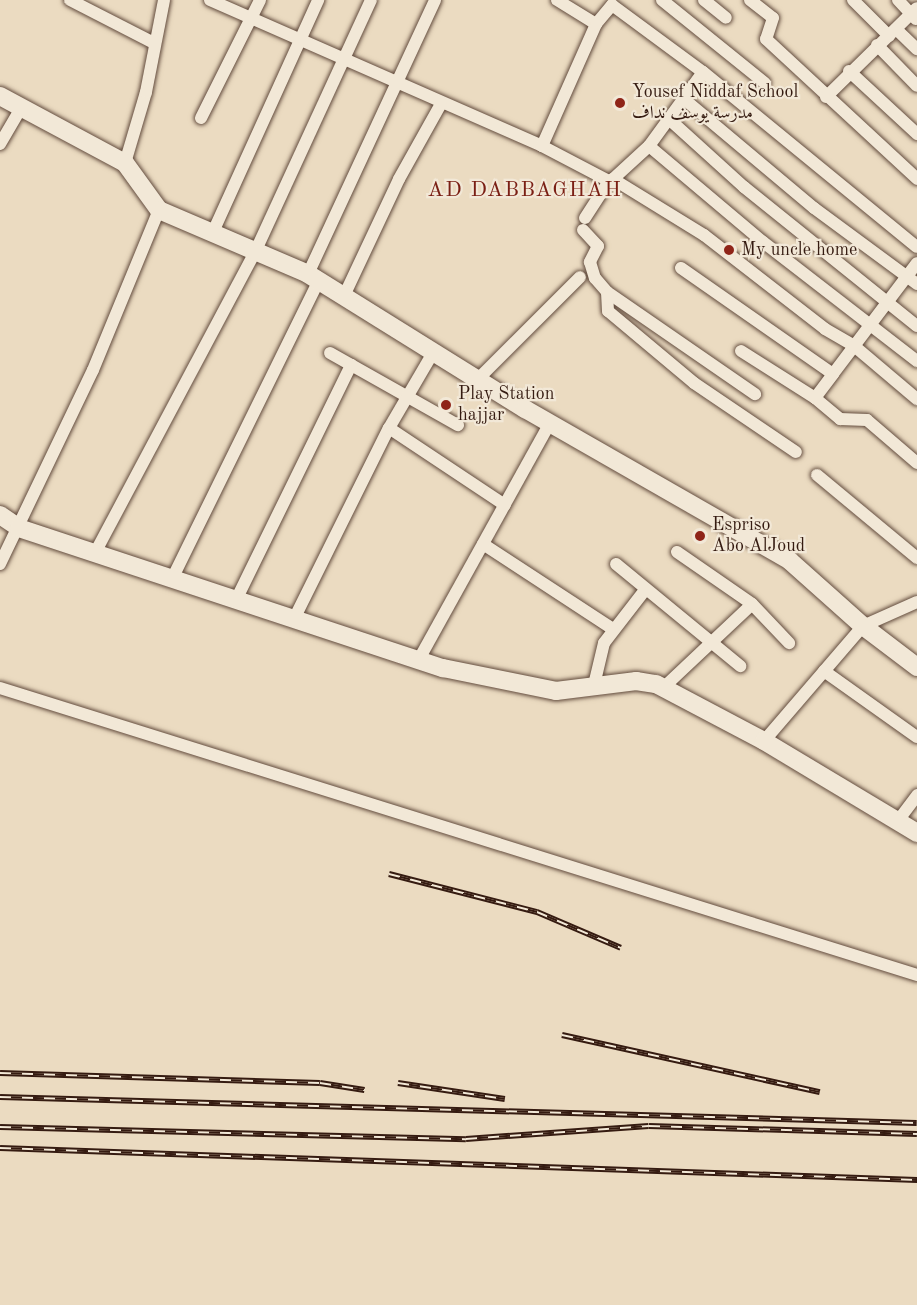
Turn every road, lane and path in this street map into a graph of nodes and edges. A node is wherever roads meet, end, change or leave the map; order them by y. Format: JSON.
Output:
{"nodes":[{"id":1,"x":70,"y":0,"type":"edge"},
{"id":2,"x":164,"y":0,"type":"edge"},
{"id":3,"x":210,"y":0,"type":"edge"},
{"id":4,"x":261,"y":0,"type":"edge"},
{"id":5,"x":318,"y":0,"type":"edge"},
{"id":6,"x":371,"y":0,"type":"edge"},
{"id":7,"x":435,"y":0,"type":"edge"},
{"id":8,"x":557,"y":0,"type":"edge"},
{"id":9,"x":662,"y":0,"type":"edge"},
{"id":10,"x":704,"y":0,"type":"edge"},
{"id":11,"x":750,"y":0,"type":"edge"},
{"id":12,"x":853,"y":0,"type":"edge"},
{"id":13,"x":898,"y":0,"type":"edge"},
{"id":14,"x":612,"y":2,"type":"edge"},
{"id":15,"x":915,"y":14,"type":"edge"},
{"id":16,"x":726,"y":18,"type":"dead end"},
{"id":17,"x":252,"y":19,"type":"junction"},
{"id":18,"x":596,"y":24,"type":"junction"},
{"id":19,"x":893,"y":33,"type":"junction"},
{"id":20,"x":300,"y":41,"type":"junction"},
{"id":21,"x":154,"y":43,"type":"junction"},
{"id":22,"x":877,"y":45,"type":"junction"},
{"id":23,"x":917,"y":49,"type":"edge"},
{"id":24,"x":343,"y":60,"type":"junction"},
{"id":25,"x":849,"y":71,"type":"junction"},
{"id":26,"x":702,"y":72,"type":"junction"},
{"id":27,"x":765,"y":82,"type":"dead end"},
{"id":28,"x":399,"y":86,"type":"junction"},
{"id":29,"x":917,"y":86,"type":"edge"},
{"id":30,"x":0,"y":96,"type":"edge"},
{"id":31,"x":826,"y":97,"type":"junction"},
{"id":32,"x":684,"y":99,"type":"junction"},
{"id":33,"x":441,"y":104,"type":"junction"},
{"id":34,"x":21,"y":108,"type":"junction"},
{"id":35,"x":201,"y":118,"type":"dead end"},
{"id":36,"x":670,"y":120,"type":"junction"},
{"id":37,"x":917,"y":134,"type":"edge"},
{"id":38,"x":0,"y":144,"type":"edge"},
{"id":39,"x":542,"y":146,"type":"junction"},
{"id":40,"x":649,"y":146,"type":"junction"},
{"id":41,"x":125,"y":163,"type":"junction"},
{"id":42,"x":917,"y":178,"type":"edge"},
{"id":43,"x":611,"y":180,"type":"junction"},
{"id":44,"x":159,"y":210,"type":"junction"},
{"id":45,"x":213,"y":232,"type":"junction"},
{"id":46,"x":917,"y":247,"type":"edge"},
{"id":47,"x":256,"y":250,"type":"junction"},
{"id":48,"x":917,"y":263,"type":"edge"},
{"id":49,"x":681,"y":268,"type":"dead end"},
{"id":50,"x":314,"y":277,"type":"junction"},
{"id":51,"x":580,"y":277,"type":"dead end"},
{"id":52,"x":912,"y":281,"type":"edge"},
{"id":53,"x":607,"y":292,"type":"junction"},
{"id":54,"x":344,"y":296,"type":"junction"},
{"id":55,"x":890,"y":301,"type":"junction"},
{"id":56,"x":872,"y":323,"type":"junction"},
{"id":57,"x":917,"y":326,"type":"edge"},
{"id":58,"x":853,"y":345,"type":"junction"},
{"id":59,"x":434,"y":351,"type":"junction"},
{"id":60,"x":741,"y":351,"type":"dead end"},
{"id":61,"x":330,"y":353,"type":"dead end"},
{"id":62,"x":917,"y":362,"type":"edge"},
{"id":63,"x":351,"y":365,"type":"junction"},
{"id":64,"x":833,"y":374,"type":"junction"},
{"id":65,"x":478,"y":379,"type":"junction"},
{"id":66,"x":755,"y":394,"type":"dead end"},
{"id":67,"x":407,"y":396,"type":"junction"},
{"id":68,"x":815,"y":398,"type":"junction"},
{"id":69,"x":917,"y":399,"type":"edge"},
{"id":70,"x":550,"y":423,"type":"junction"},
{"id":71,"x":458,"y":425,"type":"dead end"},
{"id":72,"x":389,"y":428,"type":"junction"},
{"id":73,"x":796,"y":452,"type":"dead end"},
{"id":74,"x":917,"y":464,"type":"edge"},
{"id":75,"x":817,"y":475,"type":"dead end"},
{"id":76,"x":505,"y":505,"type":"junction"},
{"id":77,"x":0,"y":515,"type":"edge"},
{"id":78,"x":18,"y":528,"type":"junction"},
{"id":79,"x":483,"y":544,"type":"junction"},
{"id":80,"x":677,"y":552,"type":"dead end"},
{"id":81,"x":95,"y":553,"type":"junction"},
{"id":82,"x":917,"y":558,"type":"edge"},
{"id":83,"x":0,"y":564,"type":"edge"},
{"id":84,"x":616,"y":564,"type":"dead end"},
{"id":85,"x":172,"y":579,"type":"junction"},
{"id":86,"x":645,"y":590,"type":"junction"},
{"id":87,"x":236,"y":600,"type":"junction"},
{"id":88,"x":752,"y":604,"type":"junction"},
{"id":89,"x":915,"y":605,"type":"edge"},
{"id":90,"x":294,"y":619,"type":"junction"},
{"id":91,"x":862,"y":626,"type":"junction"},
{"id":92,"x":613,"y":629,"type":"junction"},
{"id":93,"x":710,"y":642,"type":"junction"},
{"id":94,"x":789,"y":643,"type":"dead end"},
{"id":95,"x":418,"y":661,"type":"junction"},
{"id":96,"x":740,"y":666,"type":"dead end"},
{"id":97,"x":917,"y":667,"type":"edge"},
{"id":98,"x":824,"y":671,"type":"junction"},
{"id":99,"x":594,"y":685,"type":"junction"},
{"id":100,"x":0,"y":688,"type":"edge"},
{"id":101,"x":663,"y":688,"type":"junction"},
{"id":102,"x":917,"y":737,"type":"edge"},
{"id":103,"x":764,"y":741,"type":"junction"},
{"id":104,"x":917,"y":795,"type":"edge"},
{"id":105,"x":897,"y":822,"type":"junction"},
{"id":106,"x":917,"y":833,"type":"edge"},
{"id":107,"x":917,"y":975,"type":"edge"}],
"edges":[{"from":1,"to":21,"type":"street"},
{"from":2,"to":21,"type":"street"},
{"from":3,"to":17,"type":"street"},
{"from":4,"to":17,"type":"street"},
{"from":5,"to":20,"type":"street"},
{"from":6,"to":24,"type":"street"},
{"from":7,"to":28,"type":"street"},
{"from":8,"to":18,"type":"street"},
{"from":9,"to":27,"type":"street"},
{"from":10,"to":16,"type":"street"},
{"from":11,"to":31,"type":"street"},
{"from":12,"to":19,"type":"street"},
{"from":13,"to":15,"type":"street"},
{"from":14,"to":18,"type":"street"},
{"from":14,"to":26,"type":"street"},
{"from":15,"to":19,"type":"street"},
{"from":17,"to":20,"type":"street"},
{"from":17,"to":35,"type":"street"},
{"from":18,"to":39,"type":"street"},
{"from":19,"to":22,"type":"street"},
{"from":19,"to":23,"type":"street"},
{"from":20,"to":24,"type":"street"},
{"from":20,"to":45,"type":"street"},
{"from":21,"to":41,"type":"street"},
{"from":22,"to":25,"type":"street"},
{"from":22,"to":29,"type":"street"},
{"from":24,"to":28,"type":"street"},
{"from":24,"to":47,"type":"street"},
{"from":25,"to":31,"type":"street"},
{"from":25,"to":37,"type":"street"},
{"from":26,"to":32,"type":"street"},
{"from":26,"to":46,"type":"street"},
{"from":28,"to":33,"type":"street"},
{"from":28,"to":50,"type":"street"},
{"from":30,"to":34,"type":"street"},
{"from":31,"to":42,"type":"street"},
{"from":32,"to":36,"type":"street"},
{"from":32,"to":52,"type":"street"},
{"from":33,"to":39,"type":"street"},
{"from":33,"to":54,"type":"street"},
{"from":34,"to":38,"type":"street"},
{"from":34,"to":41,"type":"street"},
{"from":36,"to":40,"type":"street"},
{"from":36,"to":55,"type":"street"},
{"from":39,"to":43,"type":"street"},
{"from":40,"to":43,"type":"street"},
{"from":40,"to":56,"type":"street"},
{"from":41,"to":44,"type":"street"},
{"from":43,"to":53,"type":"street"},
{"from":43,"to":58,"type":"street"},
{"from":44,"to":45,"type":"street"},
{"from":44,"to":78,"type":"street"},
{"from":45,"to":47,"type":"street"},
{"from":47,"to":50,"type":"street"},
{"from":47,"to":81,"type":"street"},
{"from":48,"to":52,"type":"street"},
{"from":49,"to":64,"type":"street"},
{"from":50,"to":54,"type":"street"},
{"from":50,"to":85,"type":"street"},
{"from":51,"to":65,"type":"street"},
{"from":52,"to":55,"type":"street"},
{"from":53,"to":66,"type":"street"},
{"from":53,"to":73,"type":"street"},
{"from":54,"to":59,"type":"street"},
{"from":55,"to":56,"type":"street"},
{"from":55,"to":57,"type":"street"},
{"from":56,"to":58,"type":"street"},
{"from":56,"to":62,"type":"street"},
{"from":58,"to":64,"type":"street"},
{"from":58,"to":69,"type":"street"},
{"from":59,"to":65,"type":"street"},
{"from":59,"to":67,"type":"street"},
{"from":60,"to":68,"type":"street"},
{"from":61,"to":63,"type":"street"},
{"from":63,"to":67,"type":"street"},
{"from":63,"to":87,"type":"street"},
{"from":64,"to":68,"type":"street"},
{"from":65,"to":70,"type":"street"},
{"from":67,"to":71,"type":"street"},
{"from":67,"to":72,"type":"street"},
{"from":68,"to":74,"type":"street"},
{"from":70,"to":76,"type":"street"},
{"from":70,"to":91,"type":"street"},
{"from":72,"to":76,"type":"street"},
{"from":72,"to":90,"type":"street"},
{"from":75,"to":82,"type":"street"},
{"from":76,"to":79,"type":"street"},
{"from":77,"to":78,"type":"street"},
{"from":78,"to":81,"type":"street"},
{"from":78,"to":83,"type":"street"},
{"from":79,"to":92,"type":"street"},
{"from":79,"to":95,"type":"street"},
{"from":80,"to":88,"type":"street"},
{"from":81,"to":85,"type":"street"},
{"from":84,"to":86,"type":"street"},
{"from":85,"to":87,"type":"street"},
{"from":86,"to":92,"type":"street"},
{"from":86,"to":93,"type":"street"},
{"from":87,"to":90,"type":"street"},
{"from":88,"to":93,"type":"street"},
{"from":88,"to":94,"type":"street"},
{"from":89,"to":91,"type":"street"},
{"from":90,"to":95,"type":"street"},
{"from":91,"to":97,"type":"street"},
{"from":91,"to":98,"type":"street"},
{"from":92,"to":99,"type":"street"},
{"from":93,"to":96,"type":"street"},
{"from":93,"to":101,"type":"street"},
{"from":95,"to":99,"type":"street"},
{"from":98,"to":102,"type":"street"},
{"from":98,"to":103,"type":"street"},
{"from":99,"to":101,"type":"street"},
{"from":100,"to":107,"type":"street"},
{"from":101,"to":103,"type":"street"},
{"from":103,"to":105,"type":"street"},
{"from":104,"to":105,"type":"street"},
{"from":105,"to":106,"type":"street"}]}
